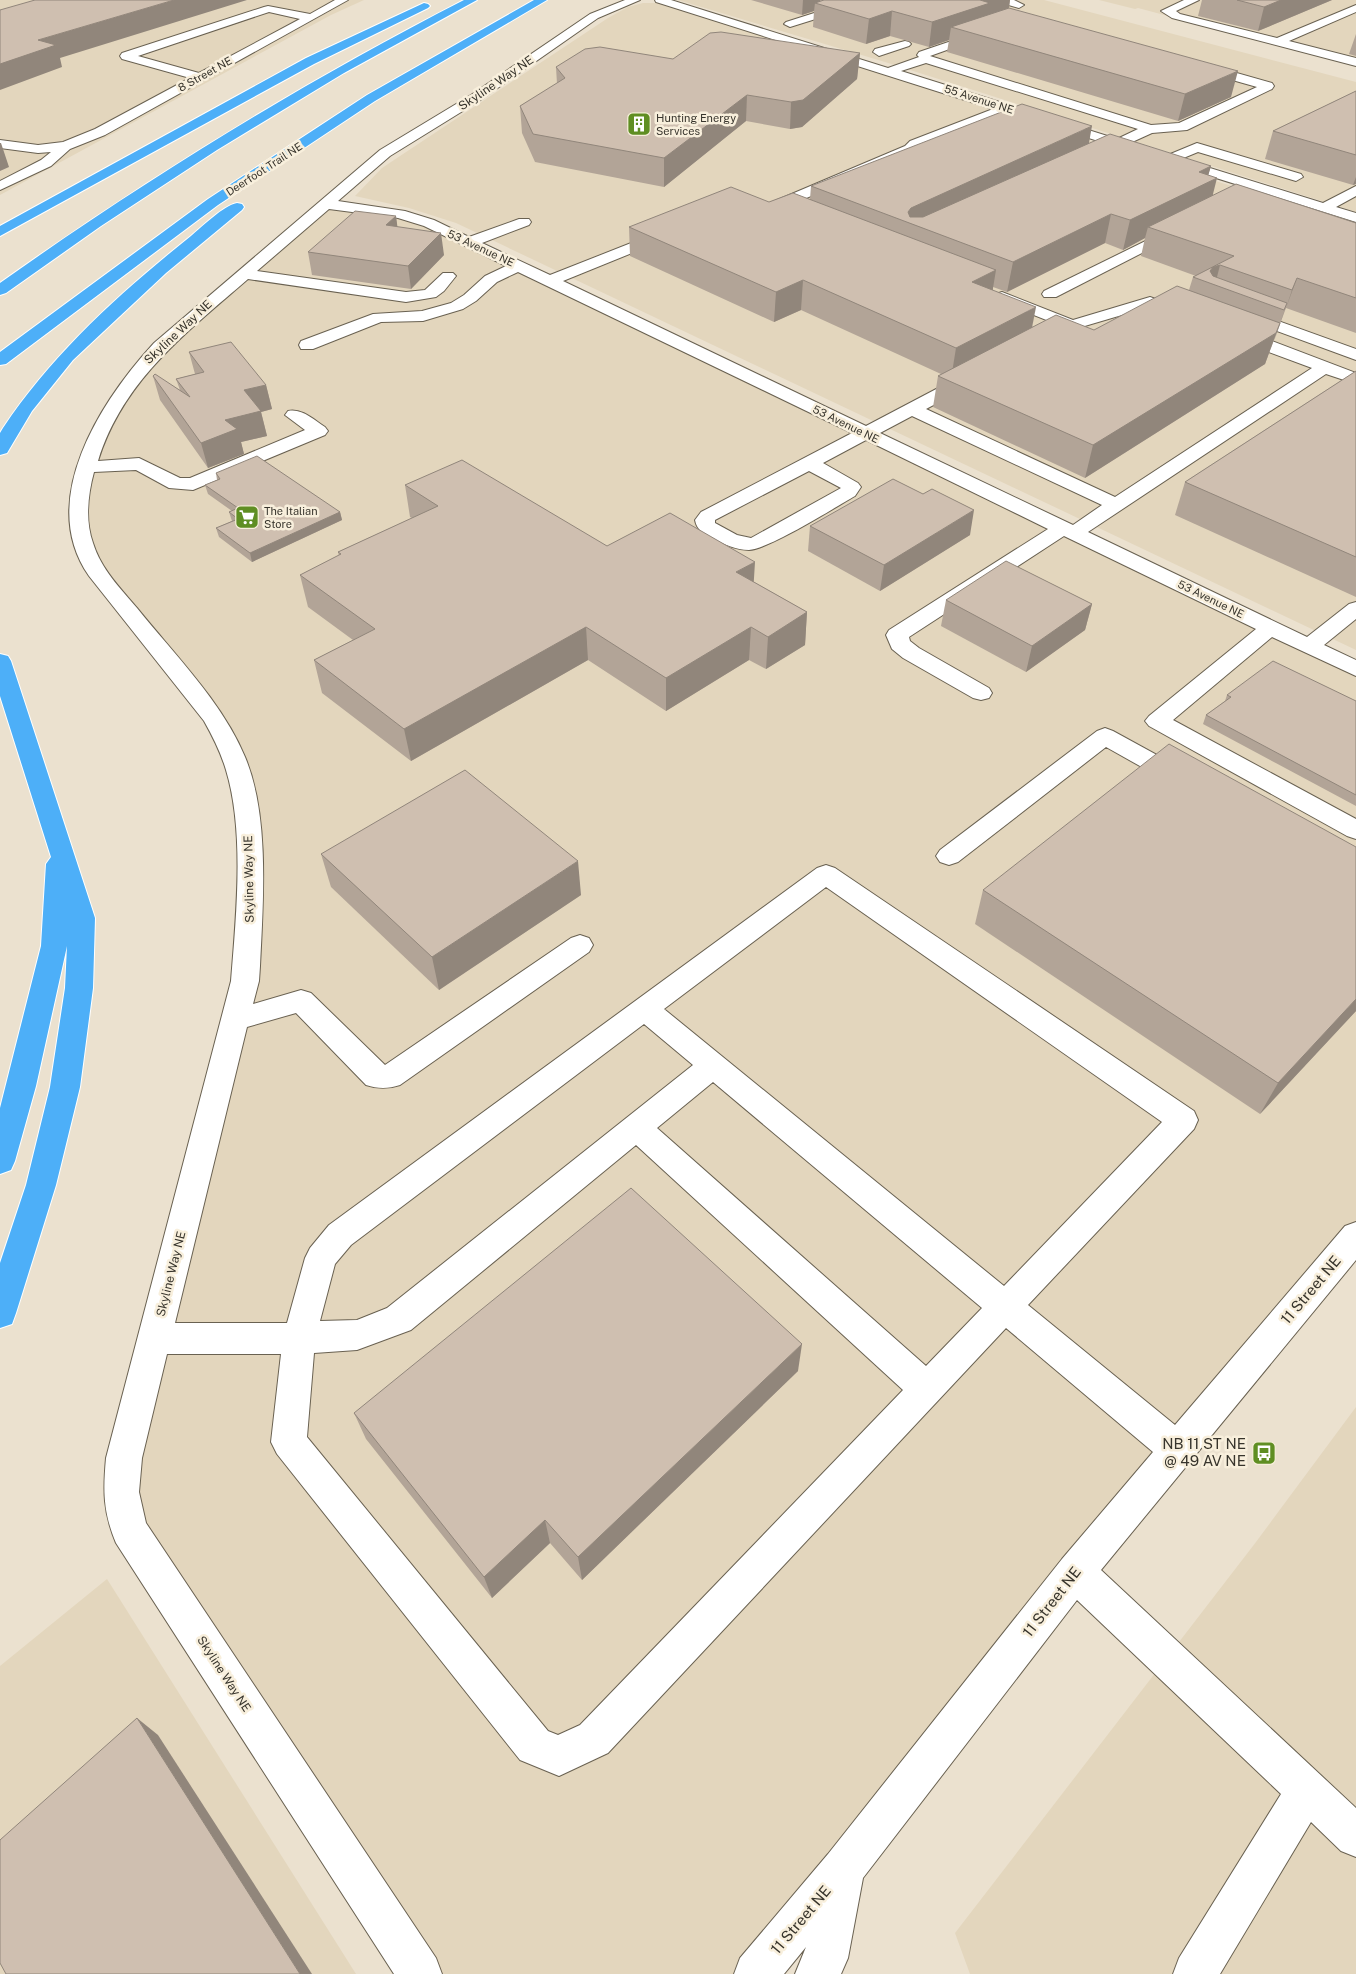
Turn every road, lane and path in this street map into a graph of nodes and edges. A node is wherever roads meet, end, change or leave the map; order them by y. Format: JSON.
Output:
{"nodes":[{"id":1,"x":339,"y":0,"type":"edge"},
{"id":2,"x":436,"y":0,"type":"edge"},
{"id":3,"x":472,"y":0,"type":"edge"},
{"id":4,"x":542,"y":0,"type":"edge"},
{"id":5,"x":635,"y":0,"type":"edge"},
{"id":6,"x":660,"y":0,"type":"edge"},
{"id":7,"x":881,"y":0,"type":"edge"},
{"id":8,"x":1002,"y":0,"type":"edge"},
{"id":9,"x":1194,"y":0,"type":"edge"},
{"id":10,"x":1019,"y":5,"type":"dead end"},
{"id":11,"x":1356,"y":8,"type":"edge"},
{"id":12,"x":310,"y":17,"type":"junction"},
{"id":13,"x":754,"y":18,"type":"dead end"},
{"id":14,"x":738,"y":23,"type":"junction"},
{"id":15,"x":790,"y":24,"type":"junction"},
{"id":16,"x":808,"y":30,"type":"dead end"},
{"id":17,"x":994,"y":30,"type":"edge"},
{"id":18,"x":766,"y":32,"type":"junction"},
{"id":19,"x":1278,"y":42,"type":"junction"},
{"id":20,"x":905,"y":44,"type":"edge"},
{"id":21,"x":926,"y":59,"type":"junction"},
{"id":22,"x":856,"y":60,"type":"junction"},
{"id":23,"x":310,"y":61,"type":"junction"},
{"id":24,"x":1356,"y":62,"type":"edge"},
{"id":25,"x":1192,"y":65,"type":"edge"},
{"id":26,"x":890,"y":71,"type":"junction"},
{"id":27,"x":200,"y":77,"type":"junction"},
{"id":28,"x":371,"y":98,"type":"junction"},
{"id":29,"x":1006,"y":108,"type":"junction"},
{"id":30,"x":1150,"y":129,"type":"junction"},
{"id":31,"x":0,"y":144,"type":"edge"},
{"id":32,"x":1122,"y":144,"type":"junction"},
{"id":33,"x":66,"y":146,"type":"junction"},
{"id":34,"x":1107,"y":153,"type":"edge"},
{"id":35,"x":1170,"y":159,"type":"junction"},
{"id":36,"x":1296,"y":177,"type":"dead end"},
{"id":37,"x":0,"y":186,"type":"edge"},
{"id":38,"x":1260,"y":188,"type":"junction"},
{"id":39,"x":260,"y":189,"type":"dead end"},
{"id":40,"x":1356,"y":190,"type":"edge"},
{"id":41,"x":1242,"y":196,"type":"edge"},
{"id":42,"x":245,"y":200,"type":"dead end"},
{"id":43,"x":1308,"y":203,"type":"junction"},
{"id":44,"x":327,"y":204,"type":"junction"},
{"id":45,"x":1324,"y":208,"type":"junction"},
{"id":46,"x":1289,"y":213,"type":"edge"},
{"id":47,"x":791,"y":214,"type":"edge"},
{"id":48,"x":1356,"y":218,"type":"edge"},
{"id":49,"x":524,"y":222,"type":"dead end"},
{"id":50,"x":1190,"y":223,"type":"edge"},
{"id":51,"x":680,"y":229,"type":"edge"},
{"id":52,"x":0,"y":232,"type":"edge"},
{"id":53,"x":16,"y":238,"type":"dead end"},
{"id":54,"x":469,"y":242,"type":"junction"},
{"id":55,"x":518,"y":266,"type":"junction"},
{"id":56,"x":243,"y":274,"type":"junction"},
{"id":57,"x":448,"y":276,"type":"dead end"},
{"id":58,"x":550,"y":281,"type":"junction"},
{"id":59,"x":0,"y":290,"type":"edge"},
{"id":60,"x":991,"y":292,"type":"edge"},
{"id":61,"x":1050,"y":294,"type":"dead end"},
{"id":62,"x":1229,"y":308,"type":"edge"},
{"id":63,"x":1196,"y":319,"type":"edge"},
{"id":64,"x":1072,"y":324,"type":"junction"},
{"id":65,"x":1224,"y":329,"type":"edge"},
{"id":66,"x":307,"y":345,"type":"dead end"},
{"id":67,"x":1030,"y":347,"type":"edge"},
{"id":68,"x":1356,"y":356,"type":"edge"},
{"id":69,"x":0,"y":360,"type":"edge"},
{"id":70,"x":1325,"y":367,"type":"junction"},
{"id":71,"x":979,"y":373,"type":"edge"},
{"id":72,"x":1356,"y":378,"type":"edge"},
{"id":73,"x":912,"y":409,"type":"junction"},
{"id":74,"x":294,"y":415,"type":"dead end"},
{"id":75,"x":865,"y":433,"type":"junction"},
{"id":76,"x":0,"y":449,"type":"edge"},
{"id":77,"x":808,"y":463,"type":"junction"},
{"id":78,"x":87,"y":467,"type":"junction"},
{"id":79,"x":1117,"y":505,"type":"junction"},
{"id":80,"x":1069,"y":531,"type":"junction"},
{"id":81,"x":1356,"y":608,"type":"edge"},
{"id":82,"x":1270,"y":628,"type":"junction"},
{"id":83,"x":1309,"y":646,"type":"junction"},
{"id":84,"x":0,"y":661,"type":"edge"},
{"id":85,"x":1356,"y":669,"type":"edge"},
{"id":86,"x":981,"y":693,"type":"dead end"},
{"id":87,"x":1198,"y":788,"type":"edge"},
{"id":88,"x":1356,"y":830,"type":"edge"},
{"id":89,"x":60,"y":845,"type":"junction"},
{"id":90,"x":949,"y":856,"type":"dead end"},
{"id":91,"x":580,"y":945,"type":"dead end"},
{"id":92,"x":644,"y":1008,"type":"junction"},
{"id":93,"x":235,"y":1020,"type":"junction"},
{"id":94,"x":713,"y":1065,"type":"junction"},
{"id":95,"x":636,"y":1127,"type":"junction"},
{"id":96,"x":0,"y":1160,"type":"edge"},
{"id":97,"x":1356,"y":1236,"type":"edge"},
{"id":98,"x":1005,"y":1307,"type":"junction"},
{"id":99,"x":0,"y":1312,"type":"edge"},
{"id":100,"x":299,"y":1338,"type":"junction"},
{"id":101,"x":154,"y":1339,"type":"junction"},
{"id":102,"x":927,"y":1389,"type":"junction"},
{"id":103,"x":1178,"y":1450,"type":"junction"},
{"id":104,"x":1075,"y":1572,"type":"junction"},
{"id":105,"x":1307,"y":1790,"type":"junction"},
{"id":106,"x":1356,"y":1836,"type":"edge"},
{"id":107,"x":843,"y":1868,"type":"junction"},
{"id":108,"x":420,"y":1974,"type":"edge"},
{"id":109,"x":756,"y":1974,"type":"edge"},
{"id":110,"x":817,"y":1974,"type":"edge"},
{"id":111,"x":1195,"y":1974,"type":"edge"}],
"edges":[{"from":1,"to":12,"type":"street","name":"8 Street NE"},
{"from":2,"to":23,"type":"highway"},
{"from":3,"to":59,"type":"highway"},
{"from":4,"to":28,"type":"highway","name":"Deerfoot Trail NE"},
{"from":5,"to":44,"type":"street","name":"Skyline Way NE"},
{"from":6,"to":14,"type":"street","name":"55 Avenue NE"},
{"from":7,"to":15,"type":"street"},
{"from":8,"to":10,"type":"street"},
{"from":9,"to":19,"type":"street"},
{"from":11,"to":19,"type":"street"},
{"from":12,"to":27,"type":"street","name":"8 Street NE"},
{"from":12,"to":27,"type":"street"},
{"from":13,"to":14,"type":"street"},
{"from":14,"to":18,"type":"street","name":"55 Avenue NE"},
{"from":15,"to":16,"type":"street"},
{"from":15,"to":18,"type":"street"},
{"from":17,"to":21,"type":"street"},
{"from":18,"to":22,"type":"street","name":"55 Avenue NE"},
{"from":19,"to":24,"type":"street"},
{"from":20,"to":22,"type":"street"},
{"from":21,"to":26,"type":"street"},
{"from":21,"to":30,"type":"street"},
{"from":22,"to":26,"type":"street","name":"55 Avenue NE"},
{"from":23,"to":52,"type":"highway"},
{"from":23,"to":53,"type":"highway"},
{"from":25,"to":30,"type":"street"},
{"from":26,"to":29,"type":"street","name":"55 Avenue NE"},
{"from":27,"to":33,"type":"street","name":"8 Street NE"},
{"from":28,"to":39,"type":"highway"},
{"from":28,"to":69,"type":"highway","name":"Deerfoot Trail NE"},
{"from":29,"to":32,"type":"street","name":"55 Avenue NE"},
{"from":29,"to":47,"type":"street"},
{"from":30,"to":32,"type":"street"},
{"from":31,"to":33,"type":"street"},
{"from":32,"to":34,"type":"street"},
{"from":32,"to":35,"type":"street","name":"55 Avenue NE"},
{"from":33,"to":37,"type":"street"},
{"from":35,"to":36,"type":"street"},
{"from":35,"to":38,"type":"street","name":"55 Avenue NE"},
{"from":38,"to":41,"type":"street"},
{"from":38,"to":43,"type":"street","name":"55 Avenue NE"},
{"from":40,"to":45,"type":"street"},
{"from":42,"to":76,"type":"highway"},
{"from":43,"to":45,"type":"street","name":"55 Avenue NE"},
{"from":43,"to":46,"type":"street"},
{"from":44,"to":54,"type":"street","name":"53 Avenue NE"},
{"from":44,"to":56,"type":"street","name":"Skyline Way NE"},
{"from":45,"to":48,"type":"street","name":"55 Avenue NE"},
{"from":49,"to":54,"type":"street"},
{"from":50,"to":61,"type":"street"},
{"from":51,"to":58,"type":"street"},
{"from":54,"to":55,"type":"street","name":"53 Avenue NE"},
{"from":55,"to":58,"type":"street","name":"53 Avenue NE"},
{"from":55,"to":66,"type":"street"},
{"from":56,"to":57,"type":"street"},
{"from":56,"to":78,"type":"street","name":"Skyline Way NE"},
{"from":58,"to":75,"type":"street","name":"53 Avenue NE"},
{"from":60,"to":64,"type":"street"},
{"from":62,"to":68,"type":"street"},
{"from":63,"to":64,"type":"street"},
{"from":64,"to":67,"type":"street"},
{"from":65,"to":70,"type":"street"},
{"from":70,"to":72,"type":"street"},
{"from":70,"to":79,"type":"street"},
{"from":71,"to":73,"type":"street"},
{"from":73,"to":75,"type":"street"},
{"from":73,"to":79,"type":"street"},
{"from":74,"to":78,"type":"street"},
{"from":75,"to":77,"type":"street"},
{"from":75,"to":80,"type":"street","name":"53 Avenue NE"},
{"from":77,"to":77,"type":"street"},
{"from":78,"to":93,"type":"street","name":"Skyline Way NE"},
{"from":79,"to":80,"type":"street"},
{"from":80,"to":82,"type":"street","name":"53 Avenue NE"},
{"from":80,"to":86,"type":"street"},
{"from":81,"to":83,"type":"street"},
{"from":82,"to":83,"type":"street","name":"53 Avenue NE"},
{"from":82,"to":88,"type":"street"},
{"from":83,"to":85,"type":"street","name":"53 Avenue NE"},
{"from":84,"to":89,"type":"highway"},
{"from":87,"to":90,"type":"street"},
{"from":89,"to":96,"type":"highway"},
{"from":89,"to":99,"type":"highway"},
{"from":91,"to":93,"type":"street"},
{"from":92,"to":94,"type":"street"},
{"from":92,"to":98,"type":"street"},
{"from":92,"to":100,"type":"street"},
{"from":93,"to":101,"type":"street","name":"Skyline Way NE"},
{"from":94,"to":95,"type":"street"},
{"from":94,"to":98,"type":"street"},
{"from":95,"to":100,"type":"street"},
{"from":95,"to":102,"type":"street"},
{"from":97,"to":103,"type":"street","name":"11 Street NE"},
{"from":98,"to":102,"type":"street"},
{"from":98,"to":103,"type":"street"},
{"from":100,"to":101,"type":"street"},
{"from":100,"to":102,"type":"street"},
{"from":101,"to":108,"type":"street","name":"Skyline Way NE"},
{"from":103,"to":104,"type":"street","name":"11 Street NE"},
{"from":104,"to":105,"type":"street"},
{"from":104,"to":107,"type":"street","name":"11 Street NE"},
{"from":105,"to":106,"type":"street"},
{"from":105,"to":111,"type":"street"},
{"from":107,"to":109,"type":"street","name":"11 Street NE"},
{"from":107,"to":110,"type":"street"}]}
